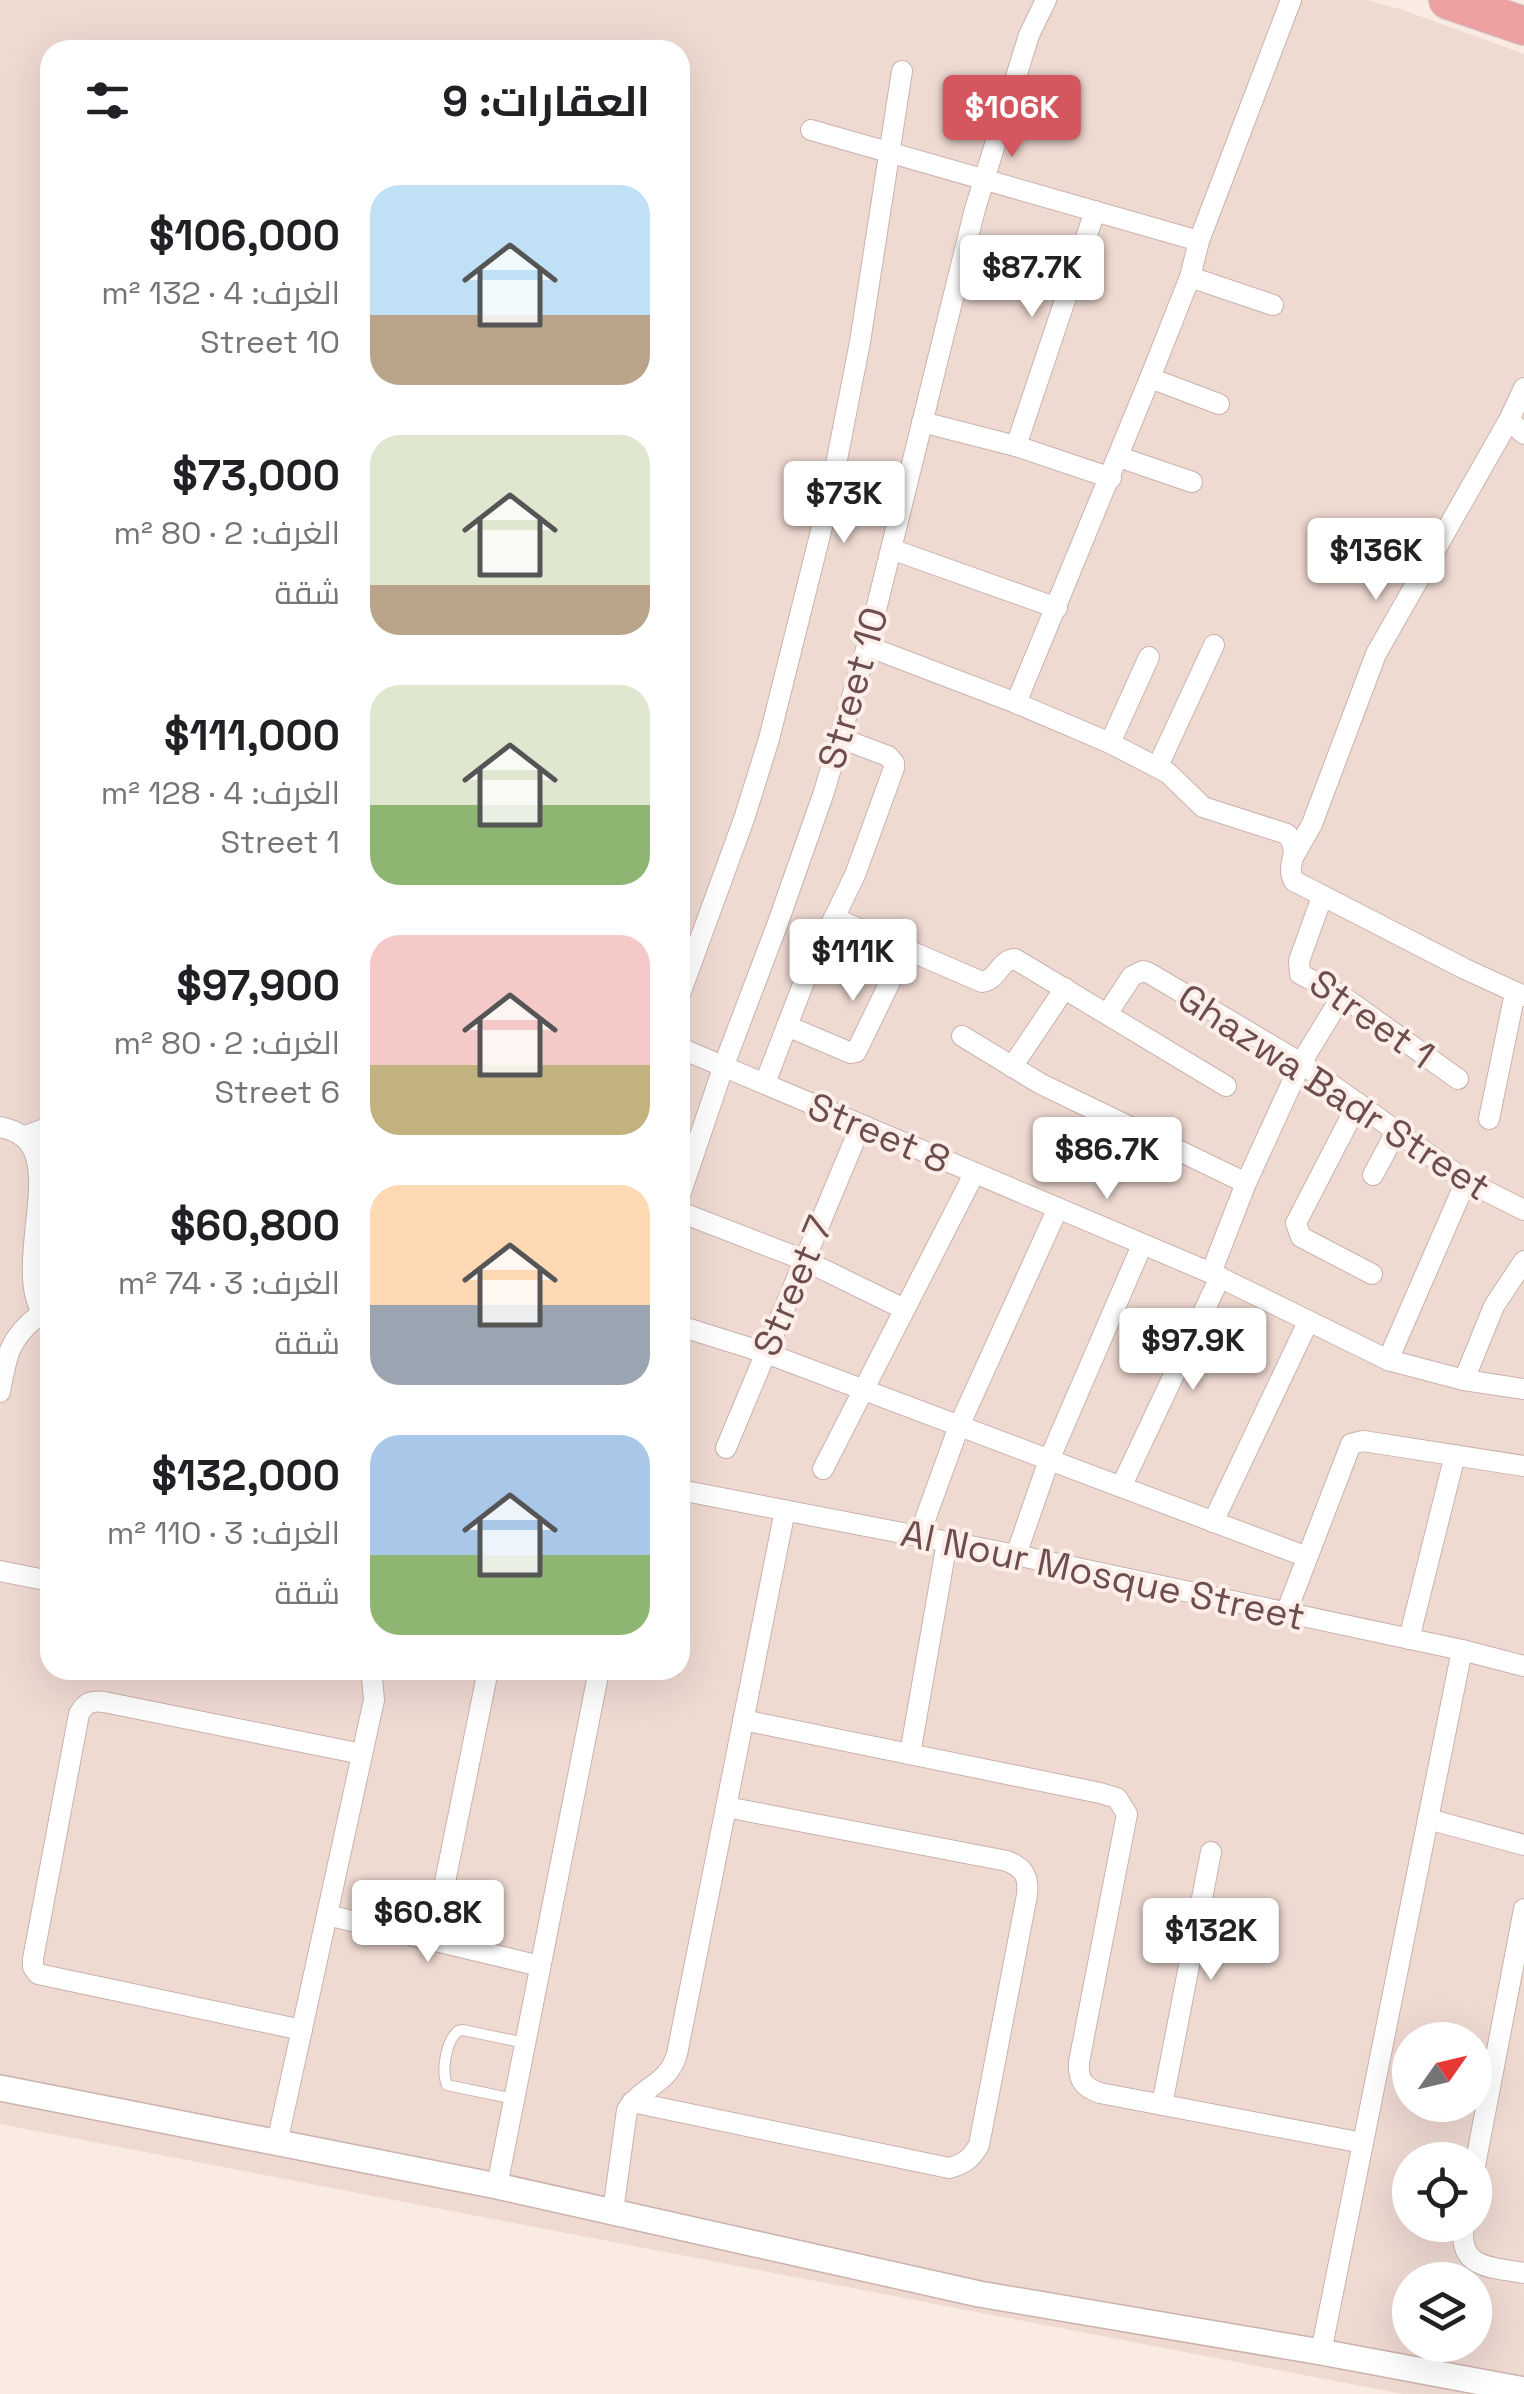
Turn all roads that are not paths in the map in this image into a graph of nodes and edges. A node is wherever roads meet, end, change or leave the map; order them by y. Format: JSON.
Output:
{"nodes":[{"id":1,"x":1046,"y":0,"type":"edge"},
{"id":2,"x":1291,"y":0,"type":"edge"},
{"id":3,"x":1448,"y":0,"type":"edge"},
{"id":4,"x":1524,"y":26,"type":"edge"},
{"id":5,"x":902,"y":71,"type":"dead end"},
{"id":6,"x":811,"y":130,"type":"dead end"},
{"id":7,"x":889,"y":152,"type":"junction"},
{"id":8,"x":985,"y":178,"type":"junction"},
{"id":9,"x":1095,"y":210,"type":"junction"},
{"id":10,"x":1198,"y":241,"type":"junction"},
{"id":11,"x":1190,"y":277,"type":"junction"},
{"id":12,"x":1274,"y":305,"type":"dead end"},
{"id":13,"x":1150,"y":378,"type":"junction"},
{"id":14,"x":1524,"y":388,"type":"edge"},
{"id":15,"x":1219,"y":404,"type":"dead end"},
{"id":16,"x":922,"y":422,"type":"junction"},
{"id":17,"x":1517,"y":427,"type":"edge"},
{"id":18,"x":1016,"y":446,"type":"junction"},
{"id":19,"x":1119,"y":457,"type":"junction"},
{"id":20,"x":1110,"y":478,"type":"junction"},
{"id":21,"x":1192,"y":482,"type":"dead end"},
{"id":22,"x":891,"y":549,"type":"junction"},
{"id":23,"x":1056,"y":608,"type":"junction"},
{"id":24,"x":1214,"y":645,"type":"dead end"},
{"id":25,"x":866,"y":646,"type":"junction"},
{"id":26,"x":1149,"y":657,"type":"dead end"},
{"id":27,"x":1016,"y":703,"type":"junction"},
{"id":28,"x":840,"y":738,"type":"junction"},
{"id":29,"x":1110,"y":742,"type":"junction"},
{"id":30,"x":1158,"y":766,"type":"junction"},
{"id":31,"x":1295,"y":854,"type":"junction"},
{"id":32,"x":1322,"y":897,"type":"junction"},
{"id":33,"x":834,"y":918,"type":"junction"},
{"id":34,"x":906,"y":950,"type":"junction"},
{"id":35,"x":690,"y":967,"type":"edge"},
{"id":36,"x":1066,"y":988,"type":"junction"},
{"id":37,"x":1519,"y":995,"type":"edge"},
{"id":38,"x":1342,"y":996,"type":"junction"},
{"id":39,"x":1108,"y":1014,"type":"junction"},
{"id":40,"x":787,"y":1026,"type":"junction"},
{"id":41,"x":962,"y":1036,"type":"dead end"},
{"id":42,"x":690,"y":1052,"type":"edge"},
{"id":43,"x":1302,"y":1063,"type":"junction"},
{"id":44,"x":724,"y":1065,"type":"junction"},
{"id":45,"x":1012,"y":1067,"type":"junction"},
{"id":46,"x":1458,"y":1080,"type":"dead end"},
{"id":47,"x":765,"y":1083,"type":"junction"},
{"id":48,"x":1226,"y":1086,"type":"dead end"},
{"id":49,"x":1358,"y":1103,"type":"junction"},
{"id":50,"x":1489,"y":1119,"type":"dead end"},
{"id":51,"x":860,"y":1124,"type":"junction"},
{"id":52,"x":0,"y":1127,"type":"edge"},
{"id":53,"x":1396,"y":1130,"type":"junction"},
{"id":54,"x":40,"y":1131,"type":"edge"},
{"id":55,"x":23,"y":1137,"type":"junction"},
{"id":56,"x":690,"y":1162,"type":"edge"},
{"id":57,"x":974,"y":1174,"type":"junction"},
{"id":58,"x":1372,"y":1175,"type":"dead end"},
{"id":59,"x":1466,"y":1182,"type":"junction"},
{"id":60,"x":1246,"y":1183,"type":"junction"},
{"id":61,"x":1058,"y":1208,"type":"junction"},
{"id":62,"x":1524,"y":1210,"type":"edge"},
{"id":63,"x":690,"y":1216,"type":"edge"},
{"id":64,"x":1142,"y":1245,"type":"junction"},
{"id":65,"x":804,"y":1260,"type":"junction"},
{"id":66,"x":1524,"y":1262,"type":"edge"},
{"id":67,"x":1372,"y":1274,"type":"dead end"},
{"id":68,"x":1215,"y":1275,"type":"junction"},
{"id":69,"x":904,"y":1309,"type":"junction"},
{"id":70,"x":40,"y":1315,"type":"edge"},
{"id":71,"x":40,"y":1321,"type":"edge"},
{"id":72,"x":1308,"y":1322,"type":"junction"},
{"id":73,"x":690,"y":1329,"type":"edge"},
{"id":74,"x":766,"y":1353,"type":"junction"},
{"id":75,"x":1388,"y":1360,"type":"junction"},
{"id":76,"x":1464,"y":1380,"type":"junction"},
{"id":77,"x":1524,"y":1389,"type":"edge"},
{"id":78,"x":863,"y":1390,"type":"junction"},
{"id":79,"x":0,"y":1392,"type":"edge"},
{"id":80,"x":959,"y":1426,"type":"junction"},
{"id":81,"x":726,"y":1448,"type":"dead end"},
{"id":82,"x":1455,"y":1455,"type":"junction"},
{"id":83,"x":1049,"y":1460,"type":"junction"},
{"id":84,"x":1524,"y":1466,"type":"edge"},
{"id":85,"x":823,"y":1469,"type":"dead end"},
{"id":86,"x":1121,"y":1487,"type":"junction"},
{"id":87,"x":690,"y":1492,"type":"edge"},
{"id":88,"x":785,"y":1510,"type":"junction"},
{"id":89,"x":1213,"y":1522,"type":"junction"},
{"id":90,"x":919,"y":1536,"type":"junction"},
{"id":91,"x":947,"y":1542,"type":"junction"},
{"id":92,"x":1016,"y":1556,"type":"junction"},
{"id":93,"x":1307,"y":1557,"type":"junction"},
{"id":94,"x":0,"y":1571,"type":"edge"},
{"id":95,"x":40,"y":1579,"type":"edge"},
{"id":96,"x":1286,"y":1613,"type":"junction"},
{"id":97,"x":1409,"y":1639,"type":"junction"},
{"id":98,"x":1462,"y":1650,"type":"junction"},
{"id":99,"x":1524,"y":1666,"type":"edge"},
{"id":100,"x":371,"y":1680,"type":"edge"},
{"id":101,"x":486,"y":1680,"type":"edge"},
{"id":102,"x":597,"y":1680,"type":"edge"},
{"id":103,"x":743,"y":1720,"type":"junction"},
{"id":104,"x":362,"y":1754,"type":"junction"},
{"id":105,"x":910,"y":1754,"type":"junction"},
{"id":106,"x":726,"y":1807,"type":"junction"},
{"id":107,"x":1428,"y":1819,"type":"junction"},
{"id":108,"x":1524,"y":1844,"type":"edge"},
{"id":109,"x":1211,"y":1852,"type":"dead end"},
{"id":110,"x":1524,"y":1909,"type":"edge"},
{"id":111,"x":327,"y":1915,"type":"junction"},
{"id":112,"x":433,"y":1941,"type":"junction"},
{"id":113,"x":540,"y":1966,"type":"junction"},
{"id":114,"x":1518,"y":1969,"type":"edge"},
{"id":115,"x":302,"y":2030,"type":"junction"},
{"id":116,"x":525,"y":2043,"type":"junction"},
{"id":117,"x":0,"y":2088,"type":"edge"},
{"id":118,"x":514,"y":2100,"type":"junction"},
{"id":119,"x":632,"y":2102,"type":"junction"},
{"id":120,"x":1162,"y":2105,"type":"junction"},
{"id":121,"x":1480,"y":2142,"type":"edge"},
{"id":122,"x":277,"y":2143,"type":"junction"},
{"id":123,"x":1363,"y":2144,"type":"junction"},
{"id":124,"x":496,"y":2186,"type":"junction"},
{"id":125,"x":613,"y":2211,"type":"junction"},
{"id":126,"x":1462,"y":2242,"type":"edge"},
{"id":127,"x":1524,"y":2274,"type":"edge"},
{"id":128,"x":1321,"y":2352,"type":"junction"},
{"id":129,"x":1524,"y":2390,"type":"edge"}],
"edges":[{"from":1,"to":8,"type":"street","name":"Street 10"},
{"from":2,"to":10,"type":"street"},
{"from":3,"to":4,"type":"highway"},
{"from":5,"to":7,"type":"street"},
{"from":6,"to":7,"type":"street"},
{"from":7,"to":8,"type":"street"},
{"from":7,"to":35,"type":"street"},
{"from":8,"to":9,"type":"street"},
{"from":8,"to":16,"type":"street","name":"Street 10"},
{"from":9,"to":10,"type":"street"},
{"from":9,"to":18,"type":"street"},
{"from":10,"to":11,"type":"street"},
{"from":11,"to":12,"type":"street"},
{"from":11,"to":13,"type":"street"},
{"from":13,"to":15,"type":"street"},
{"from":13,"to":19,"type":"street"},
{"from":14,"to":17,"type":"street"},
{"from":16,"to":18,"type":"street"},
{"from":16,"to":22,"type":"street","name":"Street 10"},
{"from":17,"to":31,"type":"street"},
{"from":18,"to":20,"type":"street"},
{"from":19,"to":20,"type":"street"},
{"from":19,"to":21,"type":"street"},
{"from":20,"to":23,"type":"street"},
{"from":22,"to":23,"type":"street"},
{"from":22,"to":25,"type":"street","name":"Street 10"},
{"from":23,"to":27,"type":"street"},
{"from":24,"to":30,"type":"street"},
{"from":25,"to":27,"type":"street"},
{"from":25,"to":28,"type":"street","name":"Street 10"},
{"from":26,"to":29,"type":"street"},
{"from":27,"to":29,"type":"street"},
{"from":28,"to":33,"type":"street"},
{"from":28,"to":44,"type":"street","name":"Street 10"},
{"from":29,"to":30,"type":"street"},
{"from":30,"to":31,"type":"street"},
{"from":31,"to":32,"type":"street"},
{"from":32,"to":37,"type":"street"},
{"from":32,"to":38,"type":"street","name":"Street 1"},
{"from":33,"to":34,"type":"street"},
{"from":33,"to":40,"type":"street"},
{"from":34,"to":36,"type":"street"},
{"from":34,"to":40,"type":"street"},
{"from":36,"to":39,"type":"street"},
{"from":36,"to":45,"type":"street"},
{"from":37,"to":50,"type":"street"},
{"from":38,"to":43,"type":"street"},
{"from":38,"to":46,"type":"street","name":"Street 1"},
{"from":39,"to":43,"type":"street","name":"Ghazwa Badr Street"},
{"from":39,"to":48,"type":"street"},
{"from":40,"to":47,"type":"street"},
{"from":41,"to":45,"type":"street"},
{"from":42,"to":44,"type":"street","name":"Street 8"},
{"from":43,"to":49,"type":"street","name":"Ghazwa Badr Street"},
{"from":43,"to":60,"type":"street"},
{"from":44,"to":47,"type":"street","name":"Street 8"},
{"from":44,"to":56,"type":"street","name":"Street 10"},
{"from":45,"to":60,"type":"street"},
{"from":47,"to":51,"type":"street","name":"Street 8"},
{"from":49,"to":53,"type":"street","name":"Ghazwa Badr Street"},
{"from":49,"to":67,"type":"street"},
{"from":51,"to":57,"type":"street","name":"Street 8"},
{"from":51,"to":65,"type":"street","name":"Street 7"},
{"from":52,"to":55,"type":"street"},
{"from":53,"to":58,"type":"street"},
{"from":53,"to":59,"type":"street","name":"Ghazwa Badr Street"},
{"from":54,"to":55,"type":"street"},
{"from":55,"to":70,"type":"street"},
{"from":57,"to":61,"type":"street","name":"Street 8"},
{"from":57,"to":69,"type":"street"},
{"from":59,"to":62,"type":"street","name":"Ghazwa Badr Street"},
{"from":59,"to":75,"type":"street"},
{"from":60,"to":68,"type":"street"},
{"from":61,"to":64,"type":"street","name":"Street 8"},
{"from":61,"to":80,"type":"street"},
{"from":63,"to":65,"type":"street"},
{"from":64,"to":68,"type":"street","name":"Street 8"},
{"from":64,"to":83,"type":"street"},
{"from":65,"to":69,"type":"street"},
{"from":65,"to":74,"type":"street","name":"Street 7"},
{"from":66,"to":76,"type":"street"},
{"from":68,"to":72,"type":"street","name":"Street 8"},
{"from":68,"to":86,"type":"street"},
{"from":69,"to":78,"type":"street"},
{"from":71,"to":79,"type":"street"},
{"from":72,"to":75,"type":"street","name":"Street 8"},
{"from":72,"to":89,"type":"street"},
{"from":73,"to":74,"type":"street","name":"Al Nour Mosque Street"},
{"from":74,"to":78,"type":"street","name":"Al Nour Mosque Street"},
{"from":74,"to":81,"type":"street","name":"Street 7"},
{"from":75,"to":76,"type":"street","name":"Street 8"},
{"from":76,"to":77,"type":"street","name":"Street 8"},
{"from":78,"to":80,"type":"street","name":"Al Nour Mosque Street"},
{"from":78,"to":85,"type":"street"},
{"from":80,"to":83,"type":"street","name":"Al Nour Mosque Street"},
{"from":80,"to":90,"type":"street"},
{"from":82,"to":84,"type":"street"},
{"from":82,"to":93,"type":"street"},
{"from":82,"to":97,"type":"street"},
{"from":83,"to":86,"type":"street","name":"Al Nour Mosque Street"},
{"from":83,"to":92,"type":"street"},
{"from":86,"to":89,"type":"street","name":"Al Nour Mosque Street"},
{"from":87,"to":88,"type":"street","name":"Al Nour Mosque Street"},
{"from":88,"to":90,"type":"street","name":"Al Nour Mosque Street"},
{"from":88,"to":103,"type":"street"},
{"from":89,"to":93,"type":"street","name":"Al Nour Mosque Street"},
{"from":90,"to":91,"type":"street","name":"Al Nour Mosque Street"},
{"from":91,"to":92,"type":"street","name":"Al Nour Mosque Street"},
{"from":91,"to":105,"type":"street"},
{"from":92,"to":96,"type":"street","name":"Al Nour Mosque Street"},
{"from":93,"to":96,"type":"street"},
{"from":94,"to":95,"type":"street"},
{"from":96,"to":97,"type":"street","name":"Al Nour Mosque Street"},
{"from":97,"to":98,"type":"street","name":"Al Nour Mosque Street"},
{"from":98,"to":99,"type":"street","name":"Al Nour Mosque Street"},
{"from":98,"to":107,"type":"street"},
{"from":100,"to":104,"type":"street"},
{"from":101,"to":112,"type":"street"},
{"from":102,"to":113,"type":"street"},
{"from":103,"to":105,"type":"street"},
{"from":103,"to":106,"type":"street"},
{"from":104,"to":111,"type":"street"},
{"from":104,"to":115,"type":"street"},
{"from":105,"to":120,"type":"street"},
{"from":106,"to":119,"type":"street"},
{"from":106,"to":119,"type":"street"},
{"from":107,"to":108,"type":"street"},
{"from":107,"to":123,"type":"street"},
{"from":109,"to":120,"type":"street"},
{"from":110,"to":114,"type":"street"},
{"from":111,"to":112,"type":"street"},
{"from":111,"to":115,"type":"street"},
{"from":112,"to":113,"type":"street"},
{"from":113,"to":116,"type":"street"},
{"from":114,"to":121,"type":"street"},
{"from":115,"to":122,"type":"street"},
{"from":116,"to":118,"type":"street"},
{"from":116,"to":118,"type":"lane"},
{"from":117,"to":122,"type":"street"},
{"from":118,"to":124,"type":"street"},
{"from":119,"to":125,"type":"street"},
{"from":120,"to":123,"type":"street"},
{"from":122,"to":124,"type":"street"},
{"from":123,"to":128,"type":"street"},
{"from":124,"to":125,"type":"street"},
{"from":125,"to":128,"type":"street"},
{"from":126,"to":127,"type":"street"},
{"from":128,"to":129,"type":"street"}]}
